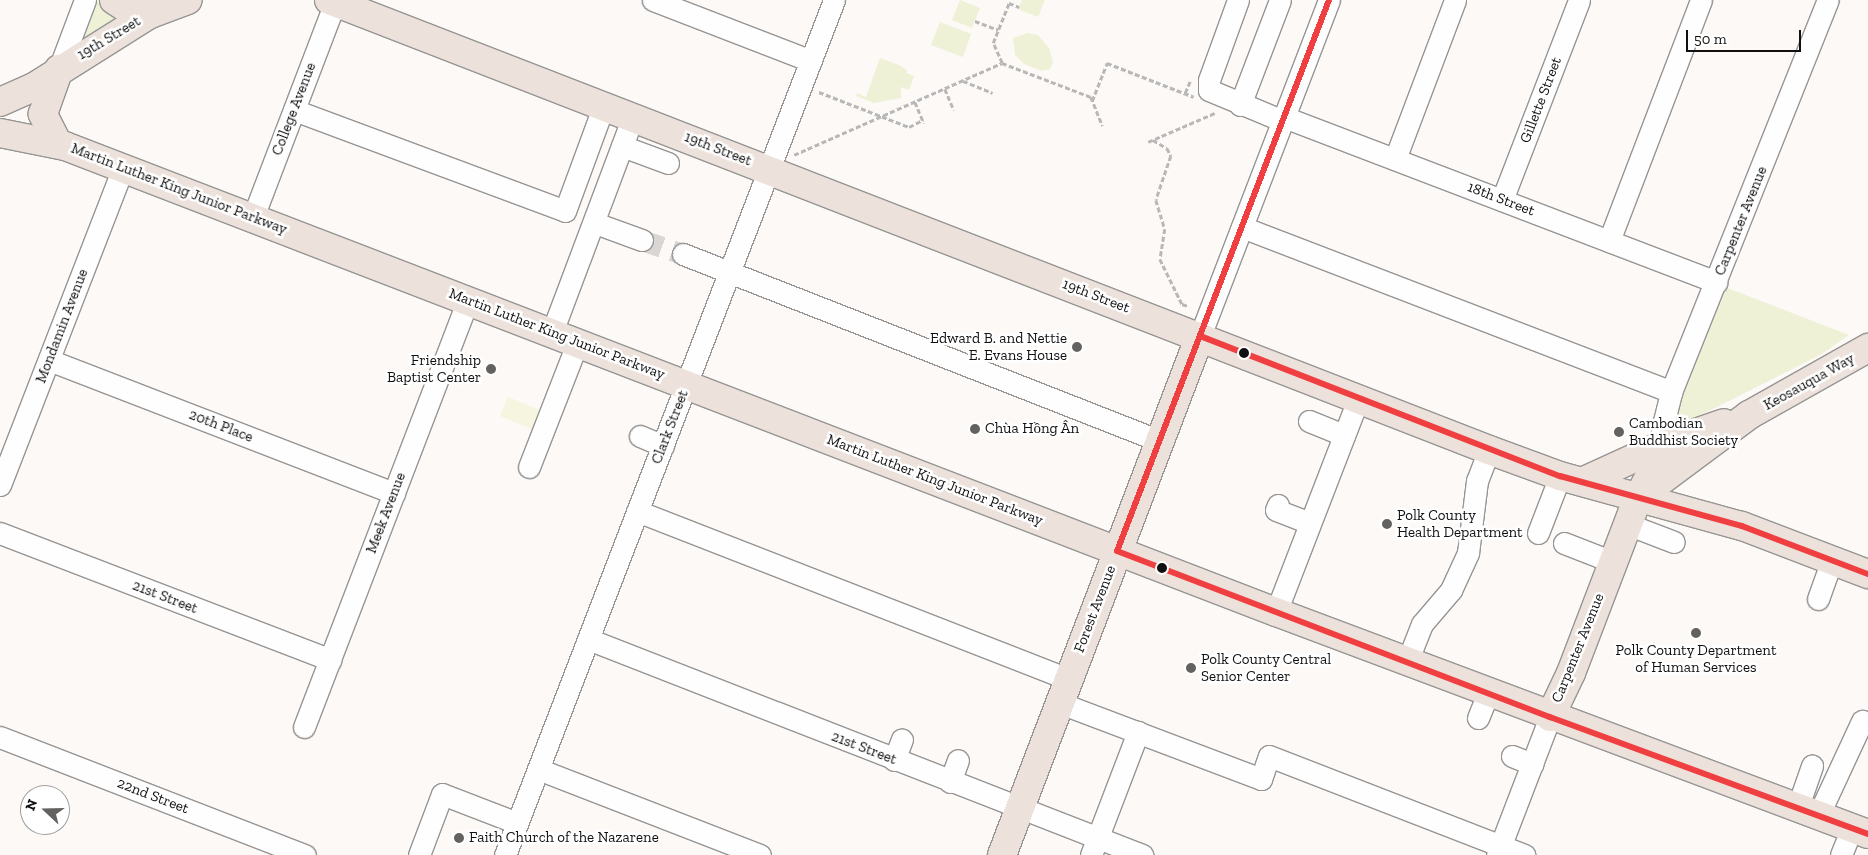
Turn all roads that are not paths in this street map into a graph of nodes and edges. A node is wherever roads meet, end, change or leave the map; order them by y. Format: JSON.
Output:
{"nodes":[{"id":1,"x":85,"y":0,"type":"edge"},
{"id":2,"x":114,"y":0,"type":"edge"},
{"id":3,"x":188,"y":0,"type":"edge"},
{"id":4,"x":654,"y":0,"type":"edge"},
{"id":5,"x":834,"y":0,"type":"edge"},
{"id":6,"x":1238,"y":0,"type":"edge"},
{"id":7,"x":1280,"y":0,"type":"edge"},
{"id":8,"x":1329,"y":0,"type":"edge"},
{"id":9,"x":1455,"y":0,"type":"edge"},
{"id":10,"x":1579,"y":0,"type":"edge"},
{"id":11,"x":1701,"y":0,"type":"edge"},
{"id":12,"x":1828,"y":0,"type":"edge"},
{"id":13,"x":334,"y":1,"type":"edge"},
{"id":14,"x":150,"y":14,"type":"junction"},
{"id":15,"x":811,"y":61,"type":"junction"},
{"id":16,"x":59,"y":69,"type":"junction"},
{"id":17,"x":0,"y":102,"type":"edge"},
{"id":18,"x":604,"y":105,"type":"junction"},
{"id":19,"x":1232,"y":107,"type":"junction"},
{"id":20,"x":294,"y":110,"type":"junction"},
{"id":21,"x":633,"y":116,"type":"junction"},
{"id":22,"x":1284,"y":119,"type":"junction"},
{"id":23,"x":0,"y":133,"type":"edge"},
{"id":24,"x":58,"y":144,"type":"junction"},
{"id":25,"x":622,"y":146,"type":"junction"},
{"id":26,"x":1395,"y":159,"type":"junction"},
{"id":27,"x":668,"y":163,"type":"dead end"},
{"id":28,"x":779,"y":163,"type":"junction"},
{"id":29,"x":123,"y":168,"type":"junction"},
{"id":30,"x":1502,"y":200,"type":"junction"},
{"id":31,"x":253,"y":217,"type":"junction"},
{"id":32,"x":595,"y":223,"type":"junction"},
{"id":33,"x":1242,"y":227,"type":"junction"},
{"id":34,"x":642,"y":240,"type":"tunnel mouth"},
{"id":35,"x":1609,"y":241,"type":"junction"},
{"id":36,"x":683,"y":254,"type":"tunnel mouth"},
{"id":37,"x":730,"y":272,"type":"junction"},
{"id":38,"x":1717,"y":282,"type":"junction"},
{"id":39,"x":468,"y":299,"type":"junction"},
{"id":40,"x":552,"y":332,"type":"junction"},
{"id":41,"x":1200,"y":336,"type":"junction"},
{"id":42,"x":578,"y":342,"type":"junction"},
{"id":43,"x":1868,"y":348,"type":"edge"},
{"id":44,"x":49,"y":360,"type":"junction"},
{"id":45,"x":687,"y":383,"type":"junction"},
{"id":46,"x":1671,"y":392,"type":"junction"},
{"id":47,"x":1358,"y":400,"type":"junction"},
{"id":48,"x":1749,"y":415,"type":"junction"},
{"id":49,"x":1310,"y":421,"type":"dead end"},
{"id":50,"x":1344,"y":435,"type":"junction"},
{"id":51,"x":640,"y":436,"type":"dead end"},
{"id":52,"x":1160,"y":441,"type":"junction"},
{"id":53,"x":1667,"y":443,"type":"junction"},
{"id":54,"x":663,"y":446,"type":"junction"},
{"id":55,"x":1489,"y":450,"type":"junction"},
{"id":56,"x":529,"y":467,"type":"dead end"},
{"id":57,"x":1572,"y":478,"type":"junction"},
{"id":58,"x":0,"y":485,"type":"edge"},
{"id":59,"x":394,"y":492,"type":"junction"},
{"id":60,"x":1638,"y":498,"type":"junction"},
{"id":61,"x":1278,"y":505,"type":"dead end"},
{"id":62,"x":637,"y":511,"type":"junction"},
{"id":63,"x":1310,"y":523,"type":"junction"},
{"id":64,"x":1627,"y":524,"type":"junction"},
{"id":65,"x":0,"y":533,"type":"edge"},
{"id":66,"x":1538,"y":533,"type":"dead end"},
{"id":67,"x":1674,"y":542,"type":"dead end"},
{"id":68,"x":1564,"y":543,"type":"dead end"},
{"id":69,"x":1118,"y":551,"type":"junction"},
{"id":70,"x":1832,"y":560,"type":"junction"},
{"id":71,"x":1613,"y":562,"type":"junction"},
{"id":72,"x":1868,"y":574,"type":"edge"},
{"id":73,"x":1818,"y":599,"type":"dead end"},
{"id":74,"x":1276,"y":612,"type":"junction"},
{"id":75,"x":588,"y":639,"type":"junction"},
{"id":76,"x":330,"y":660,"type":"junction"},
{"id":77,"x":1407,"y":662,"type":"junction"},
{"id":78,"x":1064,"y":691,"type":"junction"},
{"id":79,"x":1488,"y":693,"type":"junction"},
{"id":80,"x":1550,"y":717,"type":"junction"},
{"id":81,"x":1478,"y":718,"type":"dead end"},
{"id":82,"x":1862,"y":721,"type":"dead end"},
{"id":83,"x":304,"y":727,"type":"dead end"},
{"id":84,"x":1138,"y":732,"type":"junction"},
{"id":85,"x":0,"y":737,"type":"edge"},
{"id":86,"x":902,"y":739,"type":"dead end"},
{"id":87,"x":1512,"y":756,"type":"dead end"},
{"id":88,"x":894,"y":760,"type":"junction"},
{"id":89,"x":958,"y":760,"type":"dead end"},
{"id":90,"x":1532,"y":764,"type":"junction"},
{"id":91,"x":1812,"y":766,"type":"dead end"},
{"id":92,"x":538,"y":770,"type":"junction"},
{"id":93,"x":950,"y":782,"type":"junction"},
{"id":94,"x":1019,"y":809,"type":"junction"},
{"id":95,"x":1807,"y":812,"type":"junction"},
{"id":96,"x":518,"y":823,"type":"junction"},
{"id":97,"x":1860,"y":831,"type":"edge"},
{"id":98,"x":1094,"y":846,"type":"edge"},
{"id":99,"x":1499,"y":850,"type":"edge"},
{"id":100,"x":305,"y":855,"type":"edge"},
{"id":101,"x":419,"y":855,"type":"edge"},
{"id":102,"x":505,"y":855,"type":"edge"},
{"id":103,"x":760,"y":855,"type":"edge"},
{"id":104,"x":1002,"y":855,"type":"edge"},
{"id":105,"x":1142,"y":855,"type":"edge"},
{"id":106,"x":1524,"y":855,"type":"edge"},
{"id":107,"x":1841,"y":855,"type":"edge"}],
"edges":[{"from":1,"to":16,"type":"street"},
{"from":2,"to":14,"type":"main road"},
{"from":3,"to":14,"type":"main road","name":"19th Street"},
{"from":4,"to":15,"type":"street"},
{"from":5,"to":15,"type":"street","name":"Clark Street"},
{"from":6,"to":19,"type":"street","name":"18th Street"},
{"from":7,"to":19,"type":"street"},
{"from":8,"to":22,"type":"street","name":"Forest Avenue"},
{"from":9,"to":26,"type":"street"},
{"from":10,"to":30,"type":"street","name":"Gillette Street"},
{"from":11,"to":35,"type":"street"},
{"from":12,"to":38,"type":"street","name":"Carpenter Avenue"},
{"from":13,"to":18,"type":"main road","name":"19th Street"},
{"from":13,"to":20,"type":"street","name":"College Avenue"},
{"from":14,"to":16,"type":"main road","name":"19th Street"},
{"from":15,"to":28,"type":"street","name":"Clark Street"},
{"from":16,"to":17,"type":"main road"},
{"from":16,"to":24,"type":"main road"},
{"from":18,"to":20,"type":"street"},
{"from":18,"to":21,"type":"main road","name":"19th Street"},
{"from":19,"to":22,"type":"street","name":"18th Street"},
{"from":20,"to":31,"type":"street","name":"College Avenue"},
{"from":21,"to":25,"type":"street"},
{"from":21,"to":28,"type":"main road","name":"19th Street"},
{"from":22,"to":26,"type":"street","name":"18th Street"},
{"from":22,"to":33,"type":"street","name":"Forest Avenue"},
{"from":23,"to":24,"type":"main road","name":"Martin Luther King Junior Parkway"},
{"from":24,"to":29,"type":"main road","name":"Martin Luther King Junior Parkway"},
{"from":25,"to":27,"type":"street"},
{"from":25,"to":32,"type":"street"},
{"from":26,"to":30,"type":"street","name":"18th Street"},
{"from":28,"to":37,"type":"street","name":"Clark Street"},
{"from":28,"to":41,"type":"main road","name":"19th Street"},
{"from":29,"to":31,"type":"main road","name":"Martin Luther King Junior Parkway"},
{"from":29,"to":44,"type":"street","name":"Mondamin Avenue"},
{"from":30,"to":35,"type":"street","name":"18th Street"},
{"from":31,"to":39,"type":"main road","name":"Martin Luther King Junior Parkway"},
{"from":32,"to":34,"type":"street"},
{"from":32,"to":40,"type":"street"},
{"from":33,"to":41,"type":"street","name":"Forest Avenue"},
{"from":33,"to":46,"type":"street"},
{"from":35,"to":38,"type":"street","name":"18th Street"},
{"from":36,"to":37,"type":"street"},
{"from":37,"to":45,"type":"street","name":"Clark Street"},
{"from":37,"to":52,"type":"street"},
{"from":38,"to":46,"type":"street","name":"Carpenter Avenue"},
{"from":39,"to":40,"type":"main road","name":"Martin Luther King Junior Parkway"},
{"from":39,"to":59,"type":"street","name":"Meek Avenue"},
{"from":40,"to":42,"type":"main road","name":"Martin Luther King Junior Parkway"},
{"from":41,"to":47,"type":"main road","name":"19th Street"},
{"from":41,"to":52,"type":"main road","name":"Forest Avenue"},
{"from":42,"to":45,"type":"main road","name":"Martin Luther King Junior Parkway"},
{"from":42,"to":56,"type":"street"},
{"from":43,"to":48,"type":"main road","name":"Keosauqua Way"},
{"from":44,"to":58,"type":"street","name":"Mondamin Avenue"},
{"from":44,"to":59,"type":"street","name":"20th Place"},
{"from":45,"to":54,"type":"street","name":"Clark Street"},
{"from":45,"to":69,"type":"main road","name":"Martin Luther King Junior Parkway"},
{"from":46,"to":53,"type":"street","name":"Carpenter Avenue"},
{"from":47,"to":50,"type":"street"},
{"from":47,"to":55,"type":"main road","name":"19th Street"},
{"from":48,"to":53,"type":"main road","name":"Keosauqua Way"},
{"from":48,"to":60,"type":"main road","name":"Keosauqua Way"},
{"from":49,"to":50,"type":"street"},
{"from":50,"to":63,"type":"street"},
{"from":51,"to":54,"type":"street"},
{"from":52,"to":69,"type":"main road","name":"Forest Avenue"},
{"from":53,"to":57,"type":"main road","name":"Keosauqua Way"},
{"from":53,"to":60,"type":"main road","name":"Carpenter Avenue"},
{"from":54,"to":62,"type":"street","name":"Clark Street"},
{"from":55,"to":57,"type":"main road","name":"19th Street"},
{"from":55,"to":77,"type":"street"},
{"from":57,"to":60,"type":"main road","name":"19th Street"},
{"from":57,"to":66,"type":"street"},
{"from":59,"to":76,"type":"street","name":"Meek Avenue"},
{"from":60,"to":64,"type":"main road","name":"Carpenter Avenue"},
{"from":60,"to":70,"type":"main road","name":"19th Street"},
{"from":61,"to":63,"type":"street"},
{"from":62,"to":75,"type":"street","name":"Clark Street"},
{"from":62,"to":78,"type":"street"},
{"from":63,"to":74,"type":"street"},
{"from":64,"to":67,"type":"street"},
{"from":64,"to":71,"type":"main road","name":"Carpenter Avenue"},
{"from":65,"to":76,"type":"street","name":"21st Street"},
{"from":68,"to":71,"type":"street"},
{"from":69,"to":74,"type":"main road","name":"Martin Luther King Junior Parkway"},
{"from":69,"to":78,"type":"main road","name":"Forest Avenue"},
{"from":70,"to":72,"type":"main road","name":"19th Street"},
{"from":70,"to":73,"type":"street"},
{"from":71,"to":80,"type":"main road","name":"Carpenter Avenue"},
{"from":74,"to":77,"type":"main road","name":"Martin Luther King Junior Parkway"},
{"from":75,"to":88,"type":"street","name":"21st Street"},
{"from":75,"to":92,"type":"street","name":"Clark Street"},
{"from":76,"to":83,"type":"street","name":"Meek Avenue"},
{"from":77,"to":79,"type":"main road","name":"Martin Luther King Junior Parkway"},
{"from":78,"to":84,"type":"street"},
{"from":78,"to":94,"type":"main road","name":"Forest Avenue"},
{"from":79,"to":80,"type":"main road","name":"Martin Luther King Junior Parkway"},
{"from":79,"to":81,"type":"street"},
{"from":80,"to":90,"type":"street","name":"Carpenter Avenue"},
{"from":80,"to":95,"type":"main road","name":"Martin Luther King Junior Parkway"},
{"from":82,"to":95,"type":"street"},
{"from":84,"to":98,"type":"street"},
{"from":84,"to":99,"type":"street"},
{"from":85,"to":100,"type":"street","name":"22nd Street"},
{"from":86,"to":88,"type":"street"},
{"from":87,"to":90,"type":"street"},
{"from":88,"to":93,"type":"street","name":"21st Street"},
{"from":89,"to":93,"type":"street"},
{"from":90,"to":99,"type":"street","name":"Carpenter Avenue"},
{"from":91,"to":95,"type":"street"},
{"from":92,"to":96,"type":"street","name":"Clark Street"},
{"from":92,"to":103,"type":"street"},
{"from":93,"to":94,"type":"street","name":"21st Street"},
{"from":94,"to":98,"type":"street","name":"21st Street"},
{"from":94,"to":104,"type":"main road","name":"Forest Avenue"},
{"from":95,"to":97,"type":"main road","name":"Martin Luther King Junior Parkway"},
{"from":96,"to":101,"type":"street"},
{"from":96,"to":102,"type":"street","name":"Clark Street"},
{"from":97,"to":107,"type":"street"},
{"from":98,"to":105,"type":"street","name":"21st Street"},
{"from":99,"to":106,"type":"street"}]}
